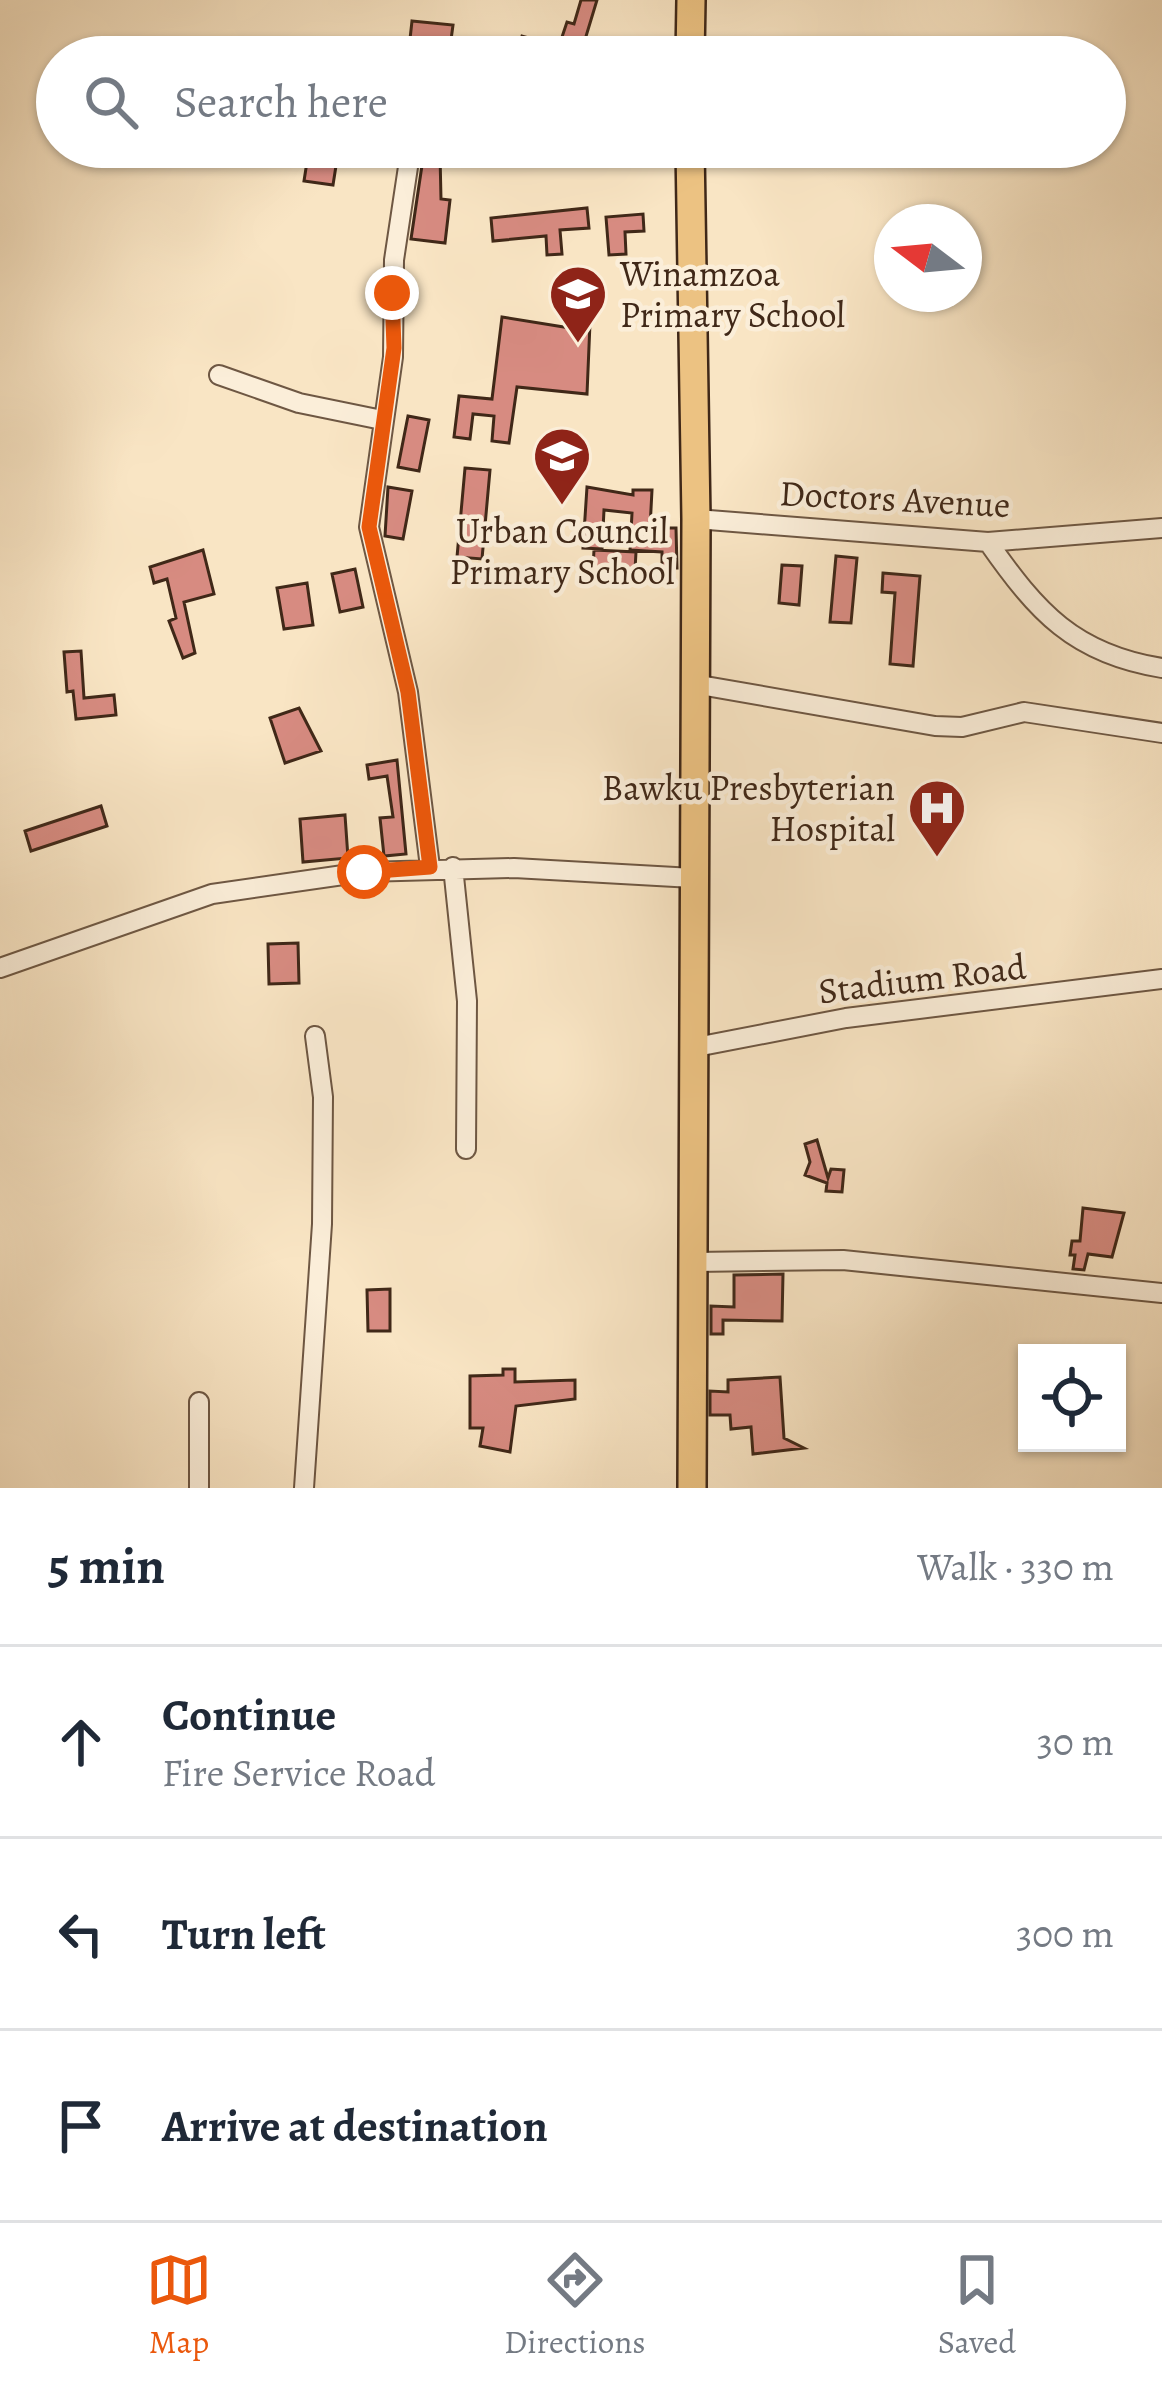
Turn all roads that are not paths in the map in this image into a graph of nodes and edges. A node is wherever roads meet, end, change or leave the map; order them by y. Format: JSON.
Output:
{"nodes":[{"id":1,"x":691,"y":0,"type":"edge"},
{"id":2,"x":690,"y":36,"type":"edge"},
{"id":3,"x":409,"y":168,"type":"edge"},
{"id":4,"x":690,"y":168,"type":"edge"},
{"id":5,"x":219,"y":375,"type":"dead end"},
{"id":6,"x":382,"y":420,"type":"junction"},
{"id":7,"x":696,"y":519,"type":"junction"},
{"id":8,"x":1162,"y":528,"type":"edge"},
{"id":9,"x":988,"y":542,"type":"junction"},
{"id":10,"x":1162,"y":668,"type":"edge"},
{"id":11,"x":694,"y":684,"type":"junction"},
{"id":12,"x":1162,"y":733,"type":"edge"},
{"id":13,"x":430,"y":867,"type":"junction"},
{"id":14,"x":453,"y":867,"type":"junction"},
{"id":15,"x":693,"y":878,"type":"junction"},
{"id":16,"x":0,"y":968,"type":"edge"},
{"id":17,"x":1162,"y":979,"type":"edge"},
{"id":18,"x":315,"y":1036,"type":"dead end"},
{"id":19,"x":692,"y":1048,"type":"junction"},
{"id":20,"x":466,"y":1149,"type":"dead end"},
{"id":21,"x":695,"y":1262,"type":"junction"},
{"id":22,"x":1162,"y":1293,"type":"edge"},
{"id":23,"x":199,"y":1402,"type":"dead end"},
{"id":24,"x":199,"y":1488,"type":"edge"},
{"id":25,"x":304,"y":1488,"type":"edge"},
{"id":26,"x":692,"y":1488,"type":"edge"}],
"edges":[{"from":1,"to":2,"type":"highway"},
{"from":3,"to":6,"type":"street"},
{"from":4,"to":7,"type":"highway"},
{"from":5,"to":6,"type":"street"},
{"from":6,"to":13,"type":"street"},
{"from":7,"to":9,"type":"street","name":"Doctors Avenue"},
{"from":7,"to":11,"type":"highway"},
{"from":8,"to":9,"type":"street","name":"Doctors Avenue"},
{"from":9,"to":10,"type":"street"},
{"from":11,"to":12,"type":"street"},
{"from":11,"to":15,"type":"highway"},
{"from":13,"to":14,"type":"street"},
{"from":13,"to":16,"type":"street"},
{"from":14,"to":15,"type":"street"},
{"from":14,"to":20,"type":"street"},
{"from":15,"to":19,"type":"highway"},
{"from":17,"to":19,"type":"street","name":"Stadium Road"},
{"from":18,"to":25,"type":"street"},
{"from":19,"to":21,"type":"highway"},
{"from":21,"to":22,"type":"street"},
{"from":21,"to":26,"type":"highway"},
{"from":23,"to":24,"type":"street"}]}
